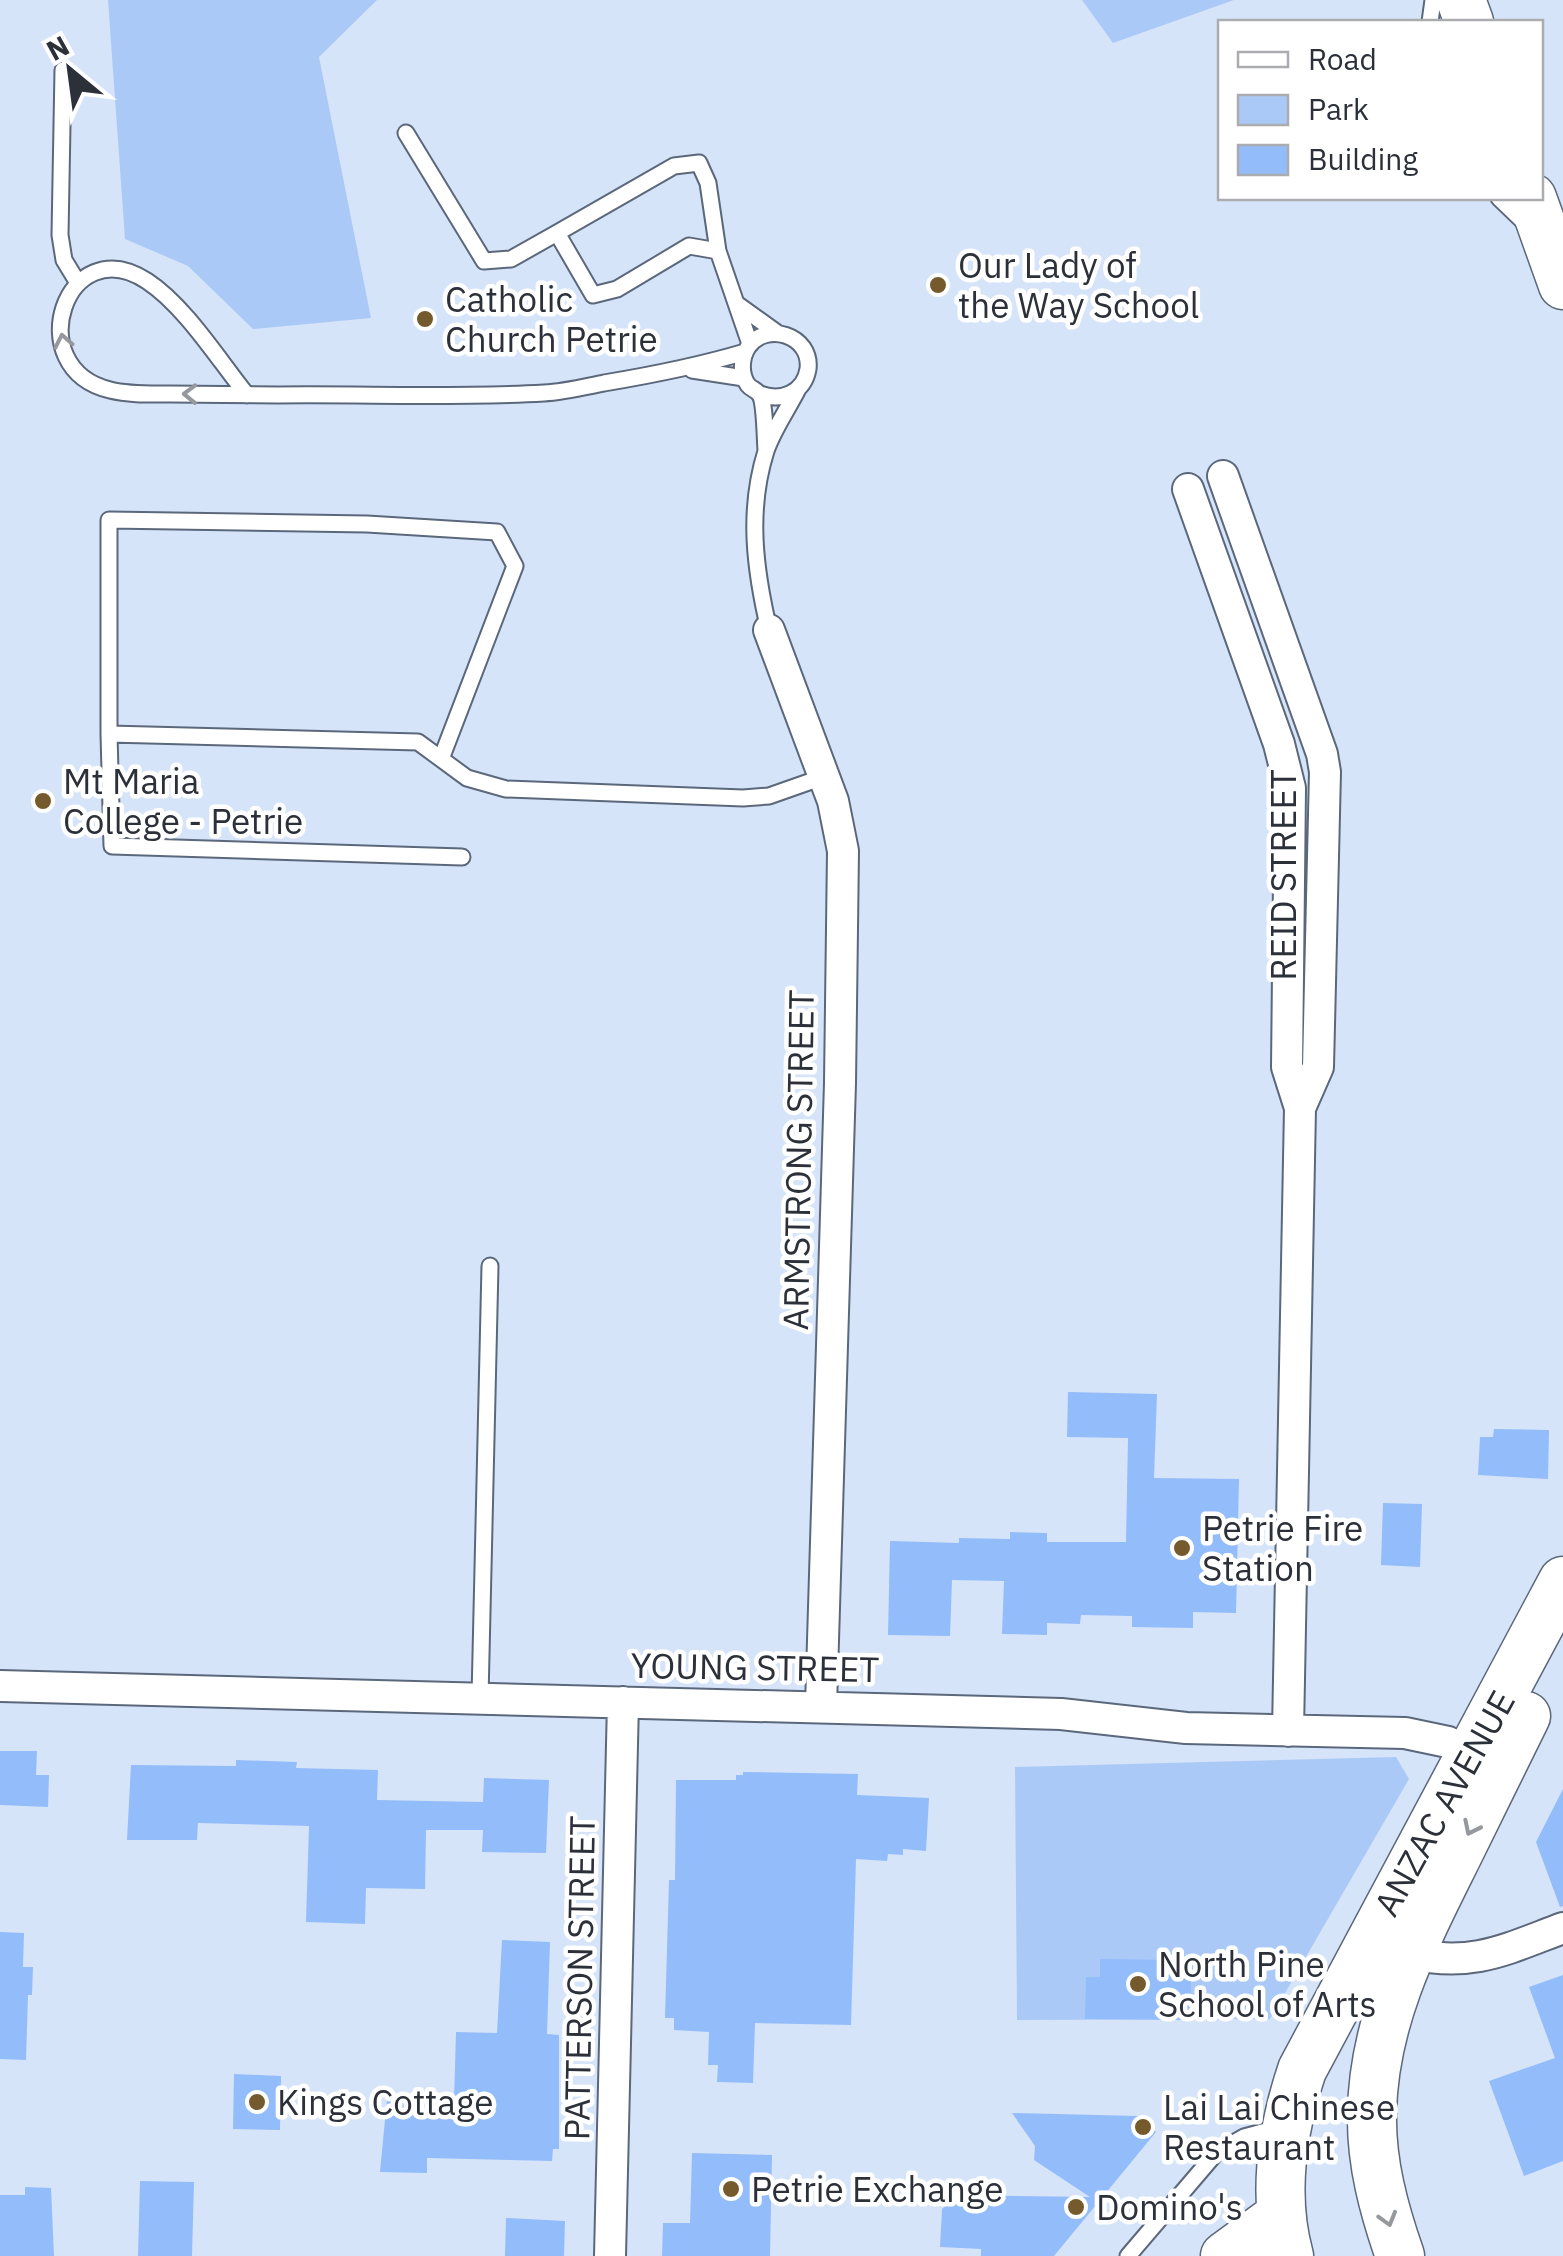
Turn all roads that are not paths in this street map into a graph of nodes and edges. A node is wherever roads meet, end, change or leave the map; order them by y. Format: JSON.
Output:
{"nodes":[{"id":1,"x":63,"y":70,"type":"dead end"},
{"id":2,"x":406,"y":133,"type":"dead end"},
{"id":3,"x":1500,"y":200,"type":"edge"},
{"id":4,"x":1533,"y":200,"type":"edge"},
{"id":5,"x":557,"y":233,"type":"junction"},
{"id":6,"x":718,"y":252,"type":"junction"},
{"id":7,"x":1556,"y":266,"type":"edge"},
{"id":8,"x":78,"y":283,"type":"junction"},
{"id":9,"x":737,"y":304,"type":"junction"},
{"id":10,"x":776,"y":332,"type":"junction"},
{"id":11,"x":748,"y":348,"type":"junction"},
{"id":12,"x":688,"y":369,"type":"junction"},
{"id":13,"x":744,"y":378,"type":"junction"},
{"id":14,"x":798,"y":388,"type":"junction"},
{"id":15,"x":760,"y":394,"type":"junction"},
{"id":16,"x":247,"y":395,"type":"junction"},
{"id":17,"x":766,"y":450,"type":"junction"},
{"id":18,"x":1223,"y":476,"type":"dead end"},
{"id":19,"x":1188,"y":489,"type":"dead end"},
{"id":20,"x":768,"y":630,"type":"joint"},
{"id":21,"x":108,"y":734,"type":"junction"},
{"id":22,"x":441,"y":759,"type":"junction"},
{"id":23,"x":823,"y":777,"type":"junction"},
{"id":24,"x":462,"y":856,"type":"dead end"},
{"id":25,"x":1300,"y":1108,"type":"junction"},
{"id":26,"x":490,"y":1266,"type":"dead end"},
{"id":27,"x":1563,"y":1582,"type":"edge"},
{"id":28,"x":1563,"y":1647,"type":"edge"},
{"id":29,"x":0,"y":1686,"type":"edge"},
{"id":30,"x":480,"y":1698,"type":"junction"},
{"id":31,"x":623,"y":1702,"type":"junction"},
{"id":32,"x":822,"y":1706,"type":"junction"},
{"id":33,"x":1288,"y":1730,"type":"junction"},
{"id":34,"x":1486,"y":1761,"type":"junction"},
{"id":35,"x":1563,"y":1928,"type":"edge"},
{"id":36,"x":1410,"y":1954,"type":"junction"},
{"id":37,"x":1286,"y":2126,"type":"junction"},
{"id":38,"x":1285,"y":2236,"type":"edge"},
{"id":39,"x":610,"y":2256,"type":"edge"},
{"id":40,"x":1128,"y":2256,"type":"edge"},
{"id":41,"x":1225,"y":2256,"type":"edge"},
{"id":42,"x":1400,"y":2256,"type":"edge"}],
"edges":[{"from":1,"to":8,"type":"lane"},
{"from":2,"to":5,"type":"lane"},
{"from":3,"to":7,"type":"lane"},
{"from":4,"to":7,"type":"highway"},
{"from":5,"to":6,"type":"lane"},
{"from":5,"to":6,"type":"lane"},
{"from":6,"to":9,"type":"lane"},
{"from":8,"to":16,"type":"lane"},
{"from":16,"to":8,"type":"lane","one_way":true},
{"from":9,"to":10,"type":"lane"},
{"from":9,"to":11,"type":"lane"},
{"from":10,"to":11,"type":"lane"},
{"from":10,"to":14,"type":"lane"},
{"from":11,"to":12,"type":"lane"},
{"from":11,"to":13,"type":"lane"},
{"from":12,"to":13,"type":"lane"},
{"from":12,"to":16,"type":"lane"},
{"from":13,"to":15,"type":"lane"},
{"from":14,"to":15,"type":"lane"},
{"from":14,"to":17,"type":"lane"},
{"from":15,"to":17,"type":"lane"},
{"from":17,"to":20,"type":"lane"},
{"from":18,"to":25,"type":"street","name":"REID STREET"},
{"from":19,"to":25,"type":"street","name":"REID STREET"},
{"from":20,"to":23,"type":"street","name":"ARMSTRONG STREET"},
{"from":21,"to":22,"type":"lane"},
{"from":21,"to":22,"type":"lane"},
{"from":21,"to":24,"type":"lane"},
{"from":22,"to":23,"type":"lane"},
{"from":23,"to":32,"type":"street","name":"ARMSTRONG STREET"},
{"from":25,"to":33,"type":"street","name":"REID STREET"},
{"from":26,"to":30,"type":"lane"},
{"from":27,"to":34,"type":"highway","name":"ANZAC AVENUE"},
{"from":28,"to":34,"type":"highway","name":"ANZAC AVENUE"},
{"from":29,"to":30,"type":"street","name":"YOUNG STREET"},
{"from":30,"to":31,"type":"street","name":"YOUNG STREET"},
{"from":31,"to":32,"type":"street","name":"YOUNG STREET"},
{"from":31,"to":39,"type":"street","name":"PATTERSON STREET"},
{"from":32,"to":33,"type":"street","name":"YOUNG STREET"},
{"from":33,"to":34,"type":"street","name":"YOUNG STREET"},
{"from":34,"to":36,"type":"highway","name":"ANZAC AVENUE","one_way":true},
{"from":34,"to":37,"type":"highway","name":"ANZAC AVENUE"},
{"from":35,"to":36,"type":"street"},
{"from":36,"to":42,"type":"highway","name":"ANZAC AVENUE","one_way":true},
{"from":37,"to":38,"type":"highway","name":"ANZAC AVENUE"},
{"from":37,"to":40,"type":"lane"},
{"from":38,"to":41,"type":"highway"}]}
